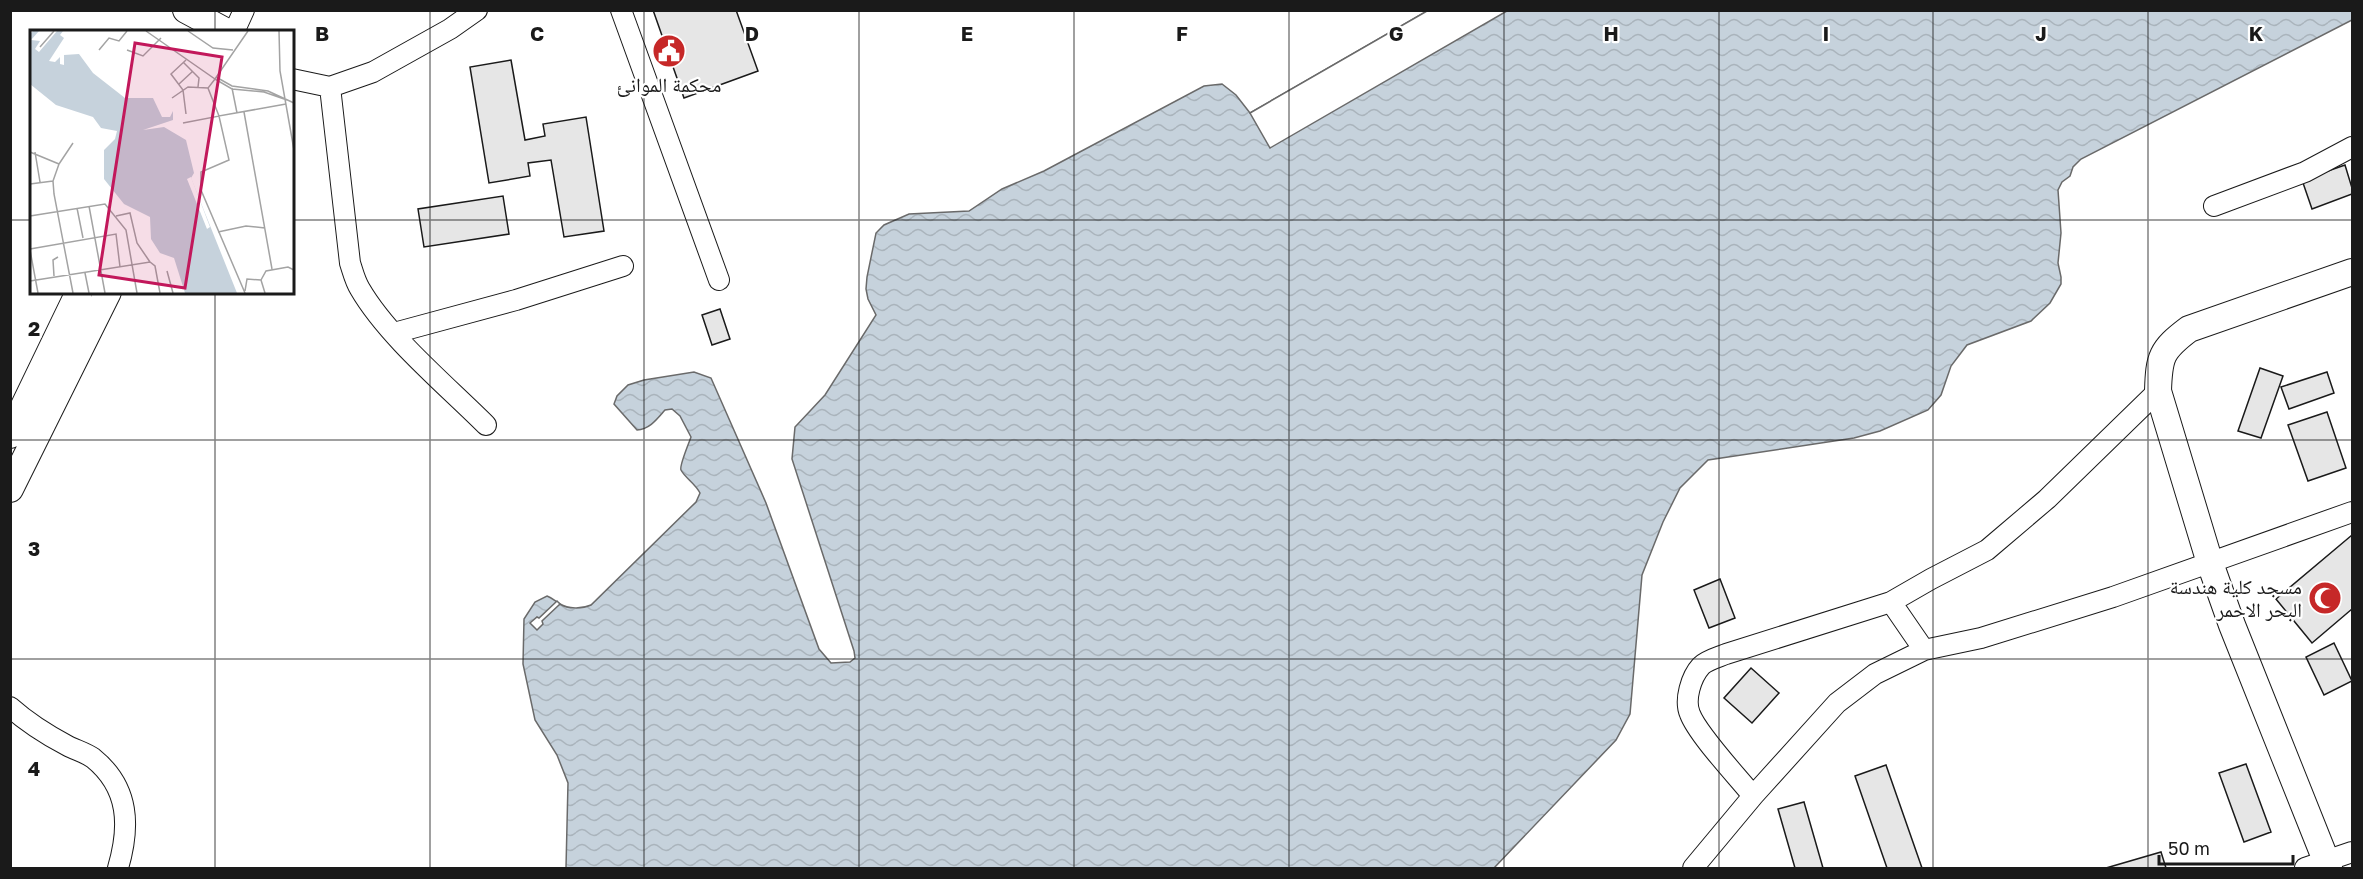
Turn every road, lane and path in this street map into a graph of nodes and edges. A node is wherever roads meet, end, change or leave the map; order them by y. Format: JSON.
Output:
{"nodes":[{"id":1,"x":186,"y":10,"type":"edge"},
{"id":2,"x":244,"y":10,"type":"edge"},
{"id":3,"x":477,"y":10,"type":"edge"},
{"id":4,"x":621,"y":10,"type":"edge"},
{"id":5,"x":214,"y":24,"type":"edge"},
{"id":6,"x":235,"y":30,"type":"edge"},
{"id":7,"x":294,"y":79,"type":"edge"},
{"id":8,"x":330,"y":87,"type":"junction"},
{"id":9,"x":2352,"y":147,"type":"edge"},
{"id":10,"x":2214,"y":206,"type":"dead end"},
{"id":11,"x":623,"y":266,"type":"dead end"},
{"id":12,"x":2352,"y":272,"type":"edge"},
{"id":13,"x":719,"y":280,"type":"dead end"},
{"id":14,"x":78,"y":294,"type":"edge"},
{"id":15,"x":107,"y":294,"type":"edge"},
{"id":16,"x":394,"y":333,"type":"junction"},
{"id":17,"x":2158,"y":391,"type":"junction"},
{"id":18,"x":486,"y":425,"type":"dead end"},
{"id":19,"x":10,"y":435,"type":"edge"},
{"id":20,"x":10,"y":489,"type":"edge"},
{"id":21,"x":2352,"y":512,"type":"edge"},
{"id":22,"x":2210,"y":563,"type":"junction"},
{"id":23,"x":1892,"y":602,"type":"junction"},
{"id":24,"x":1924,"y":650,"type":"junction"},
{"id":25,"x":10,"y":706,"type":"edge"},
{"id":26,"x":1753,"y":796,"type":"junction"},
{"id":27,"x":2352,"y":852,"type":"edge"},
{"id":28,"x":2320,"y":866,"type":"edge"},
{"id":29,"x":118,"y":868,"type":"edge"},
{"id":30,"x":1693,"y":868,"type":"edge"}],
"edges":[{"from":1,"to":5,"type":"main road"},
{"from":2,"to":6,"type":"street"},
{"from":3,"to":8,"type":"street"},
{"from":4,"to":13,"type":"street"},
{"from":7,"to":8,"type":"street"},
{"from":8,"to":16,"type":"street"},
{"from":9,"to":10,"type":"street"},
{"from":11,"to":16,"type":"street"},
{"from":12,"to":17,"type":"main road"},
{"from":14,"to":19,"type":"main road"},
{"from":15,"to":20,"type":"main road"},
{"from":16,"to":18,"type":"street"},
{"from":17,"to":22,"type":"main road"},
{"from":17,"to":23,"type":"street"},
{"from":21,"to":22,"type":"street"},
{"from":22,"to":24,"type":"street"},
{"from":22,"to":28,"type":"main road"},
{"from":23,"to":24,"type":"street"},
{"from":23,"to":26,"type":"street"},
{"from":24,"to":26,"type":"street"},
{"from":25,"to":29,"type":"street"},
{"from":26,"to":30,"type":"street"},
{"from":27,"to":28,"type":"street"}]}
